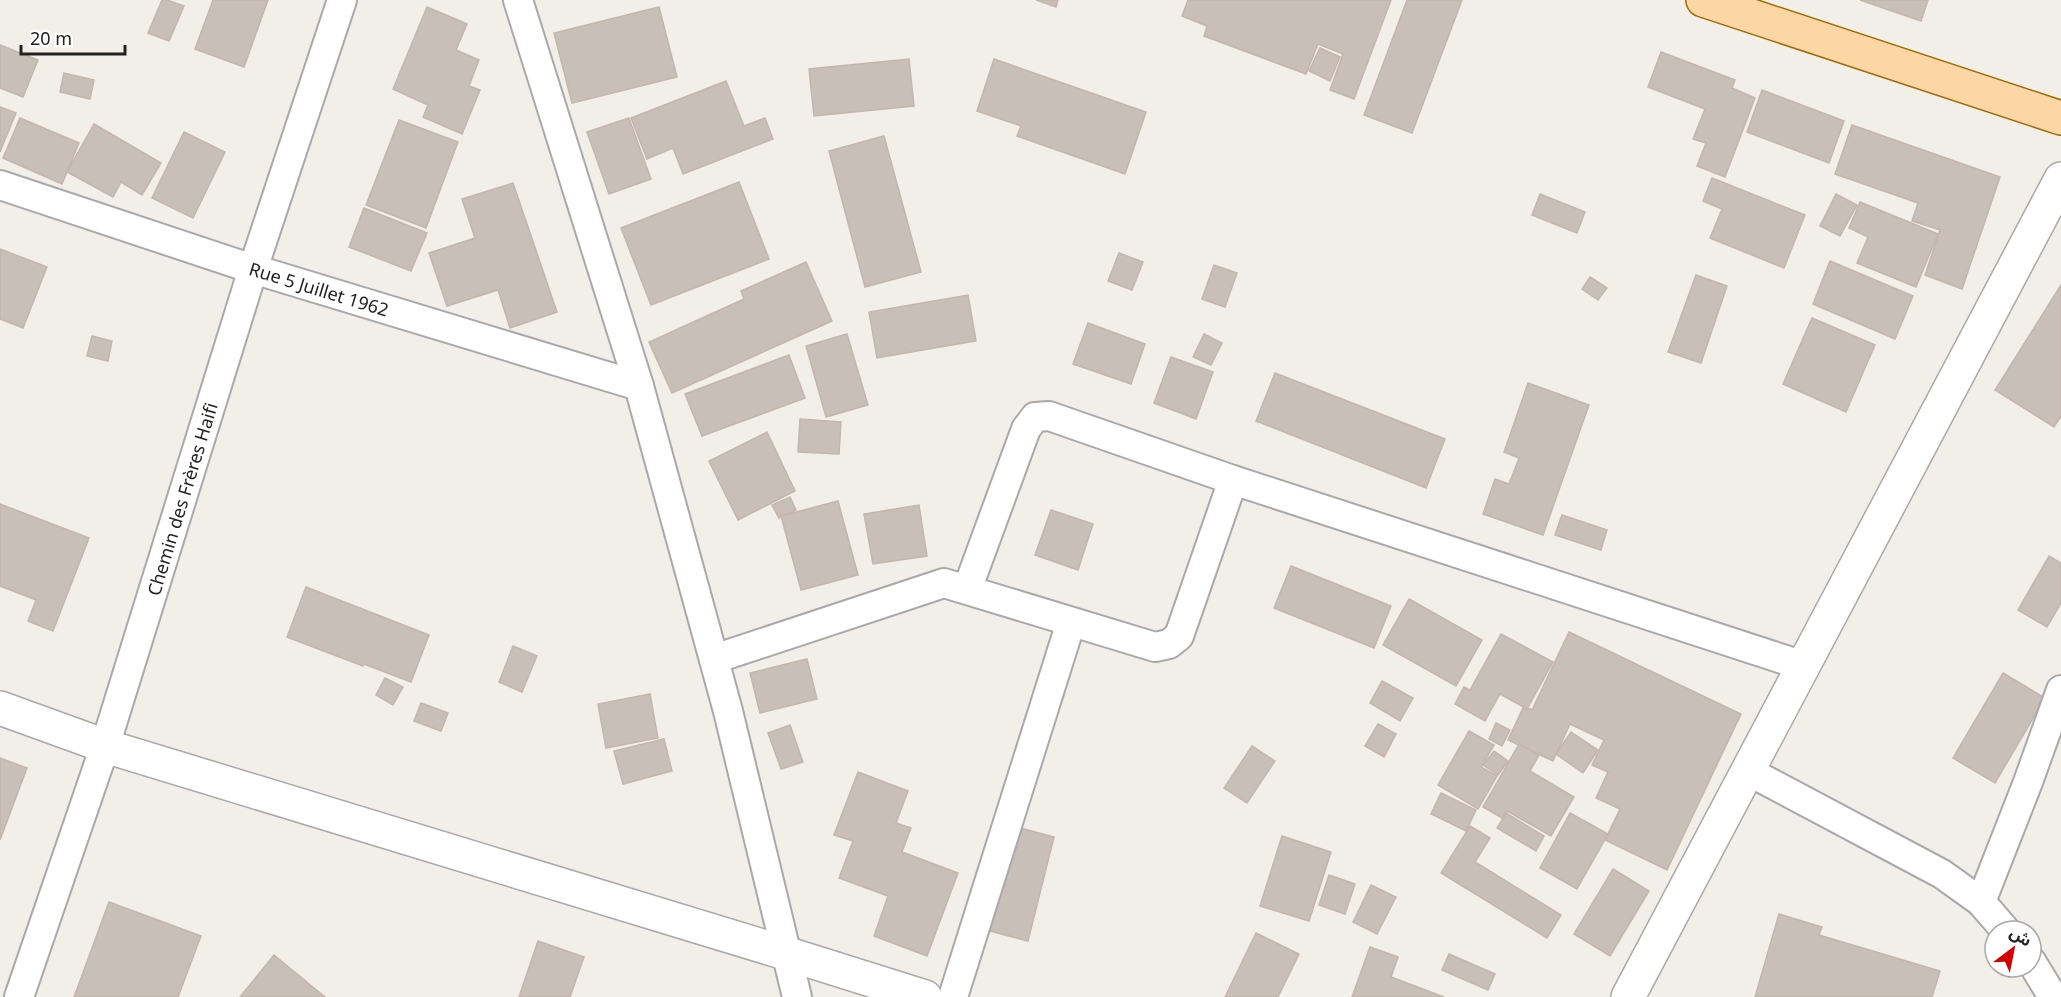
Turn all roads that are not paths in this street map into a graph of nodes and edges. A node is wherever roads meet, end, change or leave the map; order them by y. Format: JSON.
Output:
{"nodes":[{"id":1,"x":342,"y":0,"type":"edge"},
{"id":2,"x":518,"y":0,"type":"edge"},
{"id":3,"x":1703,"y":0,"type":"edge"},
{"id":4,"x":2061,"y":118,"type":"edge"},
{"id":5,"x":2061,"y":179,"type":"edge"},
{"id":6,"x":0,"y":185,"type":"edge"},
{"id":7,"x":253,"y":269,"type":"junction"},
{"id":8,"x":639,"y":386,"type":"junction"},
{"id":9,"x":1233,"y":480,"type":"junction"},
{"id":10,"x":967,"y":590,"type":"junction"},
{"id":11,"x":1071,"y":622,"type":"junction"},
{"id":12,"x":714,"y":659,"type":"junction"},
{"id":13,"x":1804,"y":666,"type":"junction"},
{"id":14,"x":2061,"y":690,"type":"edge"},
{"id":15,"x":0,"y":708,"type":"edge"},
{"id":16,"x":105,"y":746,"type":"junction"},
{"id":17,"x":1748,"y":771,"type":"junction"},
{"id":18,"x":1981,"y":902,"type":"junction"},
{"id":19,"x":1996,"y":919,"type":"edge"},
{"id":20,"x":785,"y":953,"type":"junction"},
{"id":21,"x":2042,"y":979,"type":"edge"},
{"id":22,"x":19,"y":997,"type":"edge"},
{"id":23,"x":797,"y":997,"type":"edge"},
{"id":24,"x":925,"y":997,"type":"edge"},
{"id":25,"x":953,"y":997,"type":"edge"},
{"id":26,"x":1628,"y":997,"type":"edge"},
{"id":27,"x":2054,"y":997,"type":"edge"}],
"edges":[{"from":1,"to":7,"type":"street","name":"Chemin des Frères Haifi"},
{"from":2,"to":8,"type":"street"},
{"from":3,"to":4,"type":"main road"},
{"from":5,"to":13,"type":"street"},
{"from":6,"to":7,"type":"street","name":"Rue 5 Juillet 1962"},
{"from":7,"to":8,"type":"street","name":"Rue 5 Juillet 1962"},
{"from":7,"to":16,"type":"street","name":"Chemin des Frères Haifi"},
{"from":8,"to":12,"type":"street"},
{"from":9,"to":10,"type":"street"},
{"from":9,"to":11,"type":"street"},
{"from":9,"to":13,"type":"street"},
{"from":10,"to":11,"type":"street"},
{"from":10,"to":12,"type":"street"},
{"from":11,"to":25,"type":"street"},
{"from":12,"to":20,"type":"street"},
{"from":13,"to":17,"type":"street"},
{"from":14,"to":18,"type":"street"},
{"from":15,"to":16,"type":"street"},
{"from":16,"to":20,"type":"street"},
{"from":16,"to":22,"type":"street","name":"Chemin des Frères Haifi"},
{"from":17,"to":18,"type":"street"},
{"from":17,"to":26,"type":"street"},
{"from":18,"to":19,"type":"street"},
{"from":20,"to":23,"type":"street"},
{"from":20,"to":24,"type":"street"},
{"from":21,"to":27,"type":"street"}]}
